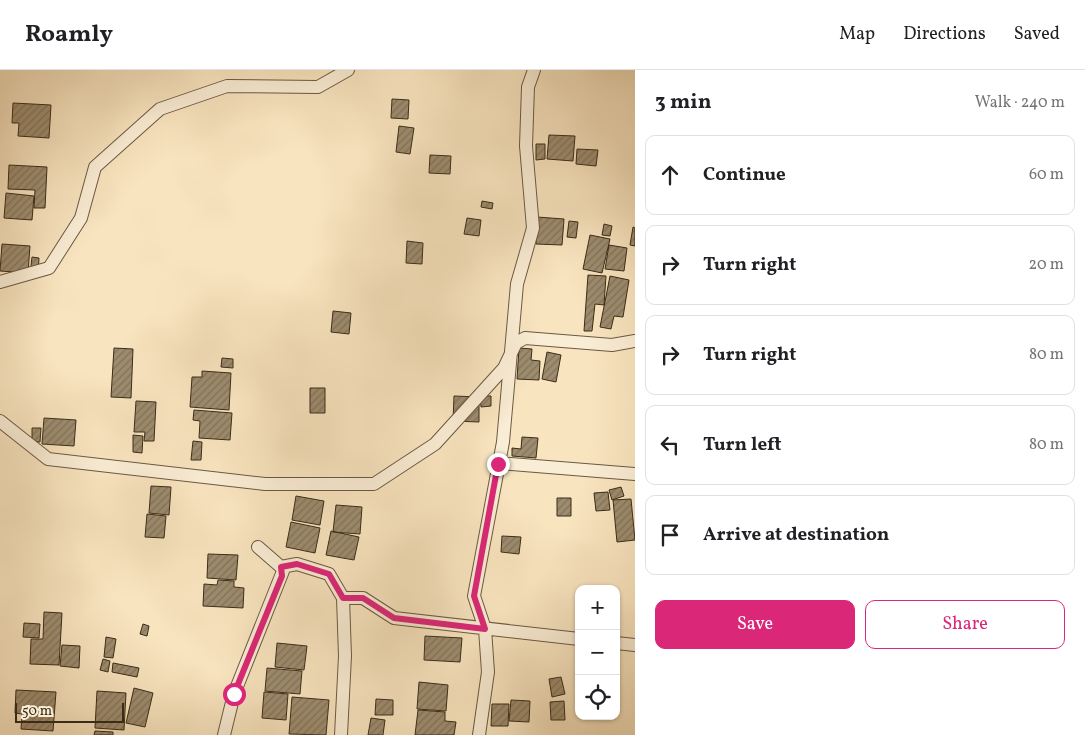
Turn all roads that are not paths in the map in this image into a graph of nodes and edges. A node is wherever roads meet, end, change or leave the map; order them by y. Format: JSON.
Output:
{"nodes":[{"id":1,"x":348,"y":70,"type":"edge"},
{"id":2,"x":534,"y":70,"type":"edge"},
{"id":3,"x":0,"y":282,"type":"edge"},
{"id":4,"x":635,"y":341,"type":"edge"},
{"id":5,"x":510,"y":355,"type":"junction"},
{"id":6,"x":0,"y":421,"type":"edge"},
{"id":7,"x":498,"y":464,"type":"junction"},
{"id":8,"x":635,"y":474,"type":"edge"},
{"id":9,"x":258,"y":547,"type":"dead end"},
{"id":10,"x":281,"y":567,"type":"junction"},
{"id":11,"x":343,"y":598,"type":"junction"},
{"id":12,"x":485,"y":629,"type":"junction"},
{"id":13,"x":575,"y":639,"type":"edge"},
{"id":14,"x":620,"y":643,"type":"edge"},
{"id":15,"x":635,"y":645,"type":"edge"},
{"id":16,"x":224,"y":735,"type":"edge"},
{"id":17,"x":342,"y":735,"type":"edge"},
{"id":18,"x":479,"y":735,"type":"edge"}],
"edges":[{"from":1,"to":3,"type":"street"},
{"from":2,"to":5,"type":"street"},
{"from":4,"to":5,"type":"street"},
{"from":5,"to":6,"type":"street"},
{"from":5,"to":7,"type":"street"},
{"from":7,"to":8,"type":"street"},
{"from":7,"to":12,"type":"street"},
{"from":9,"to":10,"type":"street"},
{"from":10,"to":11,"type":"street"},
{"from":10,"to":16,"type":"street"},
{"from":11,"to":12,"type":"street"},
{"from":11,"to":17,"type":"street"},
{"from":12,"to":13,"type":"street"},
{"from":12,"to":18,"type":"street"},
{"from":14,"to":15,"type":"street"}]}
